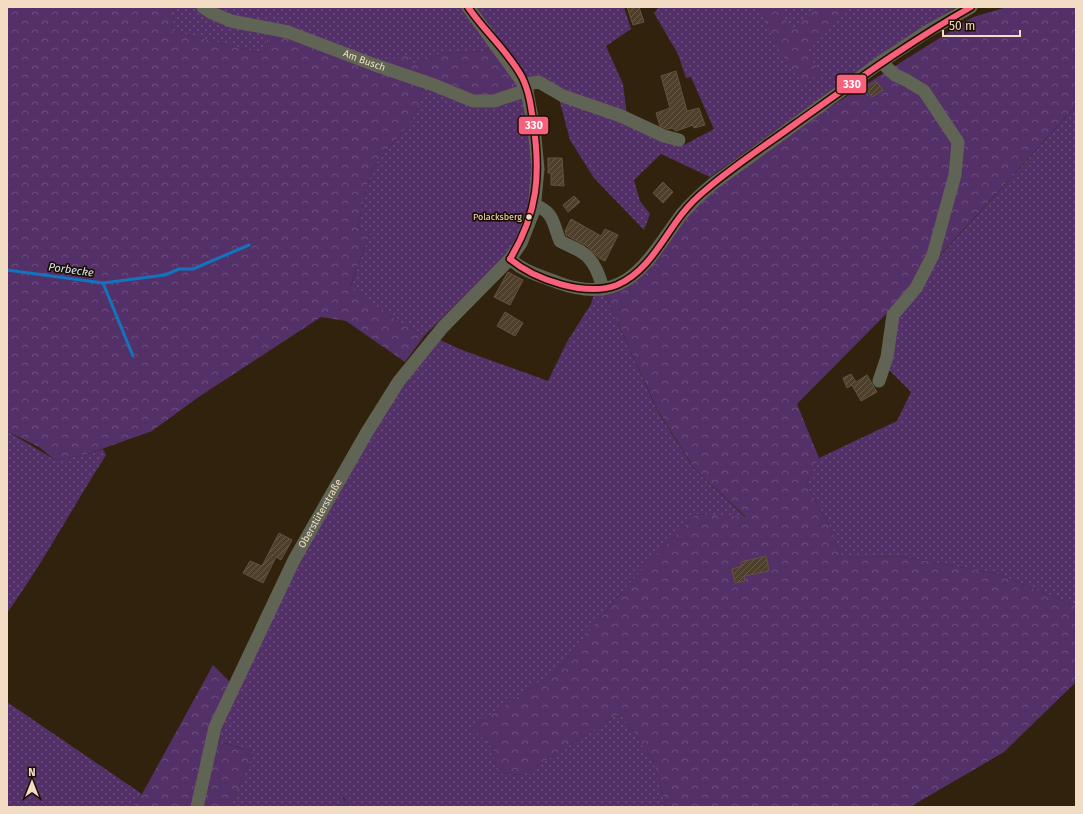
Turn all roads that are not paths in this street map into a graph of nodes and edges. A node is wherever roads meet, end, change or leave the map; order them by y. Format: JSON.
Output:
{"nodes":[{"id":1,"x":203,"y":7,"type":"edge"},
{"id":2,"x":468,"y":7,"type":"edge"},
{"id":3,"x":971,"y":7,"type":"edge"},
{"id":4,"x":881,"y":62,"type":"junction"},
{"id":5,"x":526,"y":87,"type":"junction"},
{"id":6,"x":679,"y":140,"type":"dead end"},
{"id":7,"x":535,"y":205,"type":"junction"},
{"id":8,"x":510,"y":259,"type":"junction"},
{"id":9,"x":603,"y":289,"type":"junction"},
{"id":10,"x":879,"y":381,"type":"dead end"},
{"id":11,"x":197,"y":807,"type":"edge"}],
"edges":[{"from":1,"to":5,"type":"street","name":"Am Busch"},
{"from":2,"to":5,"type":"street"},
{"from":3,"to":4,"type":"street"},
{"from":4,"to":9,"type":"street"},
{"from":4,"to":10,"type":"street"},
{"from":5,"to":6,"type":"street"},
{"from":5,"to":7,"type":"street","name":"Oberstüterstraße"},
{"from":7,"to":8,"type":"street","name":"Oberstüterstraße"},
{"from":7,"to":9,"type":"street"},
{"from":8,"to":9,"type":"street"},
{"from":8,"to":11,"type":"street","name":"Oberstüterstraße"}]}
